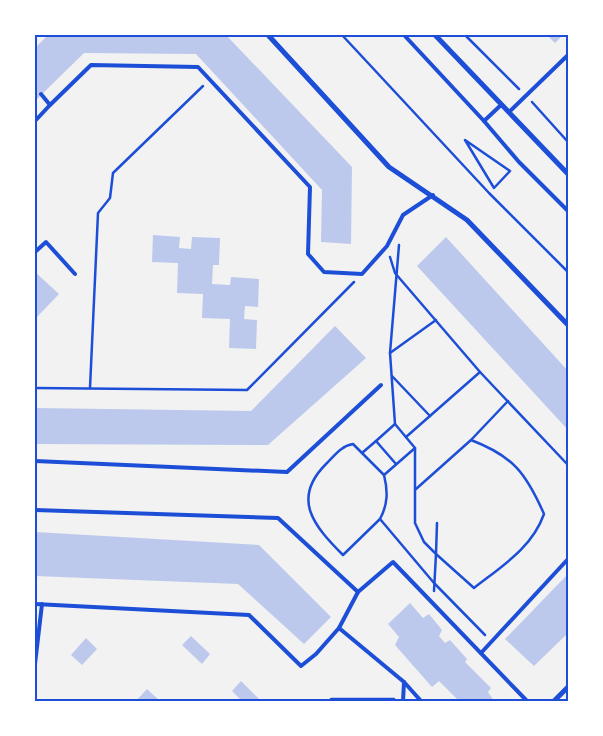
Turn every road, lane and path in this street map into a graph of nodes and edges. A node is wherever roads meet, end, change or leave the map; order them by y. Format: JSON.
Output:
{"nodes":[{"id":1,"x":268,"y":35,"type":"edge"},
{"id":2,"x":342,"y":35,"type":"edge"},
{"id":3,"x":404,"y":35,"type":"edge"},
{"id":4,"x":435,"y":35,"type":"edge"},
{"id":5,"x":465,"y":35,"type":"edge"},
{"id":6,"x":568,"y":55,"type":"edge"},
{"id":7,"x":209,"y":80,"type":"junction"},
{"id":8,"x":41,"y":94,"type":"dead end"},
{"id":9,"x":526,"y":96,"type":"junction"},
{"id":10,"x":50,"y":105,"type":"junction"},
{"id":11,"x":501,"y":105,"type":"junction"},
{"id":12,"x":508,"y":112,"type":"junction"},
{"id":13,"x":35,"y":121,"type":"edge"},
{"id":14,"x":484,"y":121,"type":"junction"},
{"id":15,"x":568,"y":142,"type":"edge"},
{"id":16,"x":568,"y":174,"type":"edge"},
{"id":17,"x":494,"y":188,"type":"joint"},
{"id":18,"x":433,"y":195,"type":"junction"},
{"id":19,"x":568,"y":211,"type":"edge"},
{"id":20,"x":399,"y":244,"type":"dead end"},
{"id":21,"x":387,"y":246,"type":"junction"},
{"id":22,"x":35,"y":252,"type":"edge"},
{"id":23,"x":568,"y":272,"type":"edge"},
{"id":24,"x":75,"y":274,"type":"dead end"},
{"id":25,"x":362,"y":274,"type":"junction"},
{"id":26,"x":395,"y":274,"type":"junction"},
{"id":27,"x":436,"y":320,"type":"junction"},
{"id":28,"x":568,"y":325,"type":"edge"},
{"id":29,"x":390,"y":353,"type":"junction"},
{"id":30,"x":480,"y":372,"type":"junction"},
{"id":31,"x":392,"y":376,"type":"junction"},
{"id":32,"x":381,"y":385,"type":"dead end"},
{"id":33,"x":35,"y":388,"type":"edge"},
{"id":34,"x":90,"y":388,"type":"junction"},
{"id":35,"x":508,"y":401,"type":"junction"},
{"id":36,"x":430,"y":416,"type":"junction"},
{"id":37,"x":394,"y":424,"type":"junction"},
{"id":38,"x":406,"y":437,"type":"junction"},
{"id":39,"x":471,"y":440,"type":"junction"},
{"id":40,"x":376,"y":441,"type":"junction"},
{"id":41,"x":415,"y":448,"type":"junction"},
{"id":42,"x":362,"y":453,"type":"junction"},
{"id":43,"x":35,"y":460,"type":"edge"},
{"id":44,"x":396,"y":464,"type":"junction"},
{"id":45,"x":568,"y":465,"type":"edge"},
{"id":46,"x":384,"y":475,"type":"junction"},
{"id":47,"x":416,"y":489,"type":"junction"},
{"id":48,"x":35,"y":510,"type":"edge"},
{"id":49,"x":380,"y":519,"type":"junction"},
{"id":50,"x":437,"y":523,"type":"dead end"},
{"id":51,"x":436,"y":554,"type":"junction"},
{"id":52,"x":568,"y":559,"type":"edge"},
{"id":53,"x":434,"y":583,"type":"junction"},
{"id":54,"x":358,"y":592,"type":"junction"},
{"id":55,"x":433,"y":603,"type":"junction"},
{"id":56,"x":35,"y":604,"type":"edge"},
{"id":57,"x":42,"y":604,"type":"junction"},
{"id":58,"x":339,"y":628,"type":"junction"},
{"id":59,"x":491,"y":642,"type":"junction"},
{"id":60,"x":480,"y":653,"type":"junction"},
{"id":61,"x":35,"y":664,"type":"edge"},
{"id":62,"x":404,"y":682,"type":"junction"},
{"id":63,"x":568,"y":687,"type":"edge"},
{"id":64,"x":403,"y":700,"type":"edge"},
{"id":65,"x":330,"y":701,"type":"edge"},
{"id":66,"x":421,"y":701,"type":"edge"},
{"id":67,"x":527,"y":701,"type":"edge"},
{"id":68,"x":554,"y":701,"type":"edge"}],
"edges":[{"from":1,"to":18,"type":"street"},
{"from":2,"to":23,"type":"path"},
{"from":3,"to":14,"type":"lane"},
{"from":4,"to":11,"type":"street"},
{"from":5,"to":9,"type":"path"},
{"from":6,"to":9,"type":"lane"},
{"from":7,"to":10,"type":"lane"},
{"from":7,"to":25,"type":"lane"},
{"from":7,"to":34,"type":"path"},
{"from":8,"to":10,"type":"lane"},
{"from":9,"to":12,"type":"lane"},
{"from":9,"to":15,"type":"path"},
{"from":10,"to":13,"type":"lane"},
{"from":11,"to":12,"type":"street"},
{"from":11,"to":14,"type":"lane"},
{"from":12,"to":16,"type":"street"},
{"from":14,"to":19,"type":"lane"},
{"from":17,"to":17,"type":"path"},
{"from":18,"to":21,"type":"lane"},
{"from":18,"to":28,"type":"street"},
{"from":20,"to":26,"type":"path"},
{"from":21,"to":25,"type":"lane"},
{"from":21,"to":26,"type":"path"},
{"from":22,"to":24,"type":"lane"},
{"from":25,"to":34,"type":"path"},
{"from":26,"to":27,"type":"path"},
{"from":26,"to":29,"type":"path"},
{"from":27,"to":29,"type":"path"},
{"from":27,"to":30,"type":"path"},
{"from":29,"to":31,"type":"path"},
{"from":30,"to":35,"type":"path"},
{"from":30,"to":36,"type":"path"},
{"from":31,"to":36,"type":"path"},
{"from":31,"to":37,"type":"path"},
{"from":32,"to":43,"type":"lane"},
{"from":33,"to":34,"type":"path"},
{"from":35,"to":39,"type":"path"},
{"from":35,"to":45,"type":"path"},
{"from":36,"to":38,"type":"path"},
{"from":37,"to":38,"type":"path"},
{"from":37,"to":40,"type":"path"},
{"from":38,"to":41,"type":"path"},
{"from":39,"to":47,"type":"path"},
{"from":39,"to":51,"type":"path"},
{"from":40,"to":42,"type":"path"},
{"from":40,"to":44,"type":"path"},
{"from":41,"to":44,"type":"path"},
{"from":41,"to":47,"type":"path"},
{"from":42,"to":46,"type":"path"},
{"from":42,"to":49,"type":"path"},
{"from":44,"to":46,"type":"path"},
{"from":46,"to":49,"type":"path"},
{"from":47,"to":51,"type":"path"},
{"from":48,"to":54,"type":"lane"},
{"from":49,"to":53,"type":"path"},
{"from":50,"to":51,"type":"path"},
{"from":51,"to":53,"type":"path"},
{"from":52,"to":59,"type":"lane"},
{"from":53,"to":55,"type":"path"},
{"from":53,"to":59,"type":"path"},
{"from":54,"to":55,"type":"lane"},
{"from":54,"to":58,"type":"lane"},
{"from":55,"to":60,"type":"lane"},
{"from":56,"to":57,"type":"lane"},
{"from":57,"to":58,"type":"lane"},
{"from":57,"to":61,"type":"lane"},
{"from":58,"to":62,"type":"lane"},
{"from":59,"to":60,"type":"lane"},
{"from":60,"to":67,"type":"lane"},
{"from":62,"to":64,"type":"lane"},
{"from":62,"to":66,"type":"lane"},
{"from":63,"to":68,"type":"street"},
{"from":64,"to":65,"type":"path"}]}
